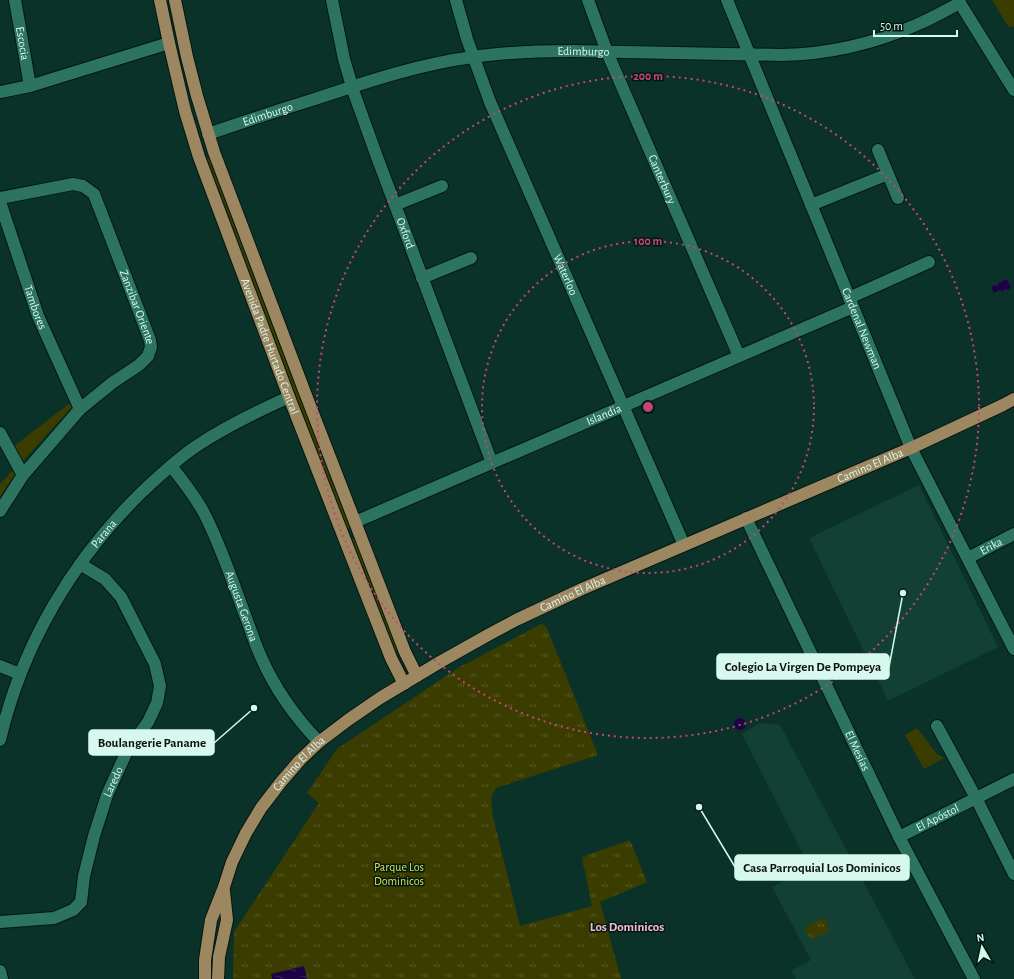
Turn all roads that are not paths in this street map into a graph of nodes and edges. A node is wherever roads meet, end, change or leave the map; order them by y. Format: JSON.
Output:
{"nodes":[{"id":1,"x":15,"y":0,"type":"edge"},
{"id":2,"x":160,"y":0,"type":"edge"},
{"id":3,"x":175,"y":0,"type":"edge"},
{"id":4,"x":332,"y":0,"type":"edge"},
{"id":5,"x":456,"y":0,"type":"edge"},
{"id":6,"x":588,"y":0,"type":"edge"},
{"id":7,"x":727,"y":0,"type":"edge"},
{"id":8,"x":959,"y":1,"type":"edge"},
{"id":9,"x":169,"y":43,"type":"junction"},
{"id":10,"x":607,"y":52,"type":"junction"},
{"id":11,"x":749,"y":54,"type":"junction"},
{"id":12,"x":473,"y":57,"type":"junction"},
{"id":13,"x":30,"y":86,"type":"junction"},
{"id":14,"x":352,"y":86,"type":"junction"},
{"id":15,"x":1014,"y":90,"type":"edge"},
{"id":16,"x":0,"y":92,"type":"edge"},
{"id":17,"x":208,"y":134,"type":"junction"},
{"id":18,"x":878,"y":150,"type":"dead end"},
{"id":19,"x":888,"y":174,"type":"junction"},
{"id":20,"x":442,"y":186,"type":"dead end"},
{"id":21,"x":0,"y":198,"type":"edge"},
{"id":22,"x":898,"y":198,"type":"dead end"},
{"id":23,"x":0,"y":202,"type":"edge"},
{"id":24,"x":395,"y":205,"type":"junction"},
{"id":25,"x":811,"y":205,"type":"junction"},
{"id":26,"x":471,"y":258,"type":"dead end"},
{"id":27,"x":929,"y":262,"type":"dead end"},
{"id":28,"x":422,"y":278,"type":"junction"},
{"id":29,"x":851,"y":303,"type":"junction"},
{"id":30,"x":739,"y":356,"type":"junction"},
{"id":31,"x":290,"y":397,"type":"junction"},
{"id":32,"x":1010,"y":402,"type":"edge"},
{"id":33,"x":623,"y":407,"type":"junction"},
{"id":34,"x":80,"y":409,"type":"junction"},
{"id":35,"x":0,"y":433,"type":"edge"},
{"id":36,"x":911,"y":448,"type":"junction"},
{"id":37,"x":492,"y":463,"type":"junction"},
{"id":38,"x":171,"y":466,"type":"junction"},
{"id":39,"x":23,"y":475,"type":"junction"},
{"id":40,"x":0,"y":511,"type":"edge"},
{"id":41,"x":746,"y":518,"type":"junction"},
{"id":42,"x":355,"y":522,"type":"junction"},
{"id":43,"x":1014,"y":534,"type":"edge"},
{"id":44,"x":684,"y":545,"type":"junction"},
{"id":45,"x":968,"y":558,"type":"junction"},
{"id":46,"x":80,"y":564,"type":"junction"},
{"id":47,"x":1010,"y":633,"type":"edge"},
{"id":48,"x":1014,"y":649,"type":"edge"},
{"id":49,"x":0,"y":666,"type":"edge"},
{"id":50,"x":20,"y":674,"type":"junction"},
{"id":51,"x":417,"y":676,"type":"junction"},
{"id":52,"x":404,"y":684,"type":"junction"},
{"id":53,"x":937,"y":726,"type":"dead end"},
{"id":54,"x":0,"y":740,"type":"edge"},
{"id":55,"x":319,"y":742,"type":"junction"},
{"id":56,"x":1014,"y":779,"type":"edge"},
{"id":57,"x":976,"y":798,"type":"junction"},
{"id":58,"x":899,"y":837,"type":"junction"},
{"id":59,"x":1014,"y":874,"type":"edge"},
{"id":60,"x":224,"y":887,"type":"junction"},
{"id":61,"x":0,"y":922,"type":"edge"},
{"id":62,"x":0,"y":971,"type":"edge"},
{"id":63,"x":2,"y":979,"type":"edge"},
{"id":64,"x":205,"y":979,"type":"edge"},
{"id":65,"x":218,"y":979,"type":"edge"},
{"id":66,"x":974,"y":979,"type":"edge"}],
"edges":[{"from":1,"to":13,"type":"street","name":"Escocia"},
{"from":2,"to":9,"type":"main road","name":"Avenida Padre Hurtado Central"},
{"from":3,"to":17,"type":"main road","name":"Avenida Padre Hurtado Central"},
{"from":4,"to":14,"type":"street","name":"Oxford"},
{"from":5,"to":12,"type":"street","name":"Waterloo"},
{"from":6,"to":10,"type":"street","name":"Canterbury"},
{"from":7,"to":11,"type":"street","name":"Cardenal Newman"},
{"from":8,"to":11,"type":"street","name":"Edimburgo"},
{"from":8,"to":15,"type":"street"},
{"from":9,"to":13,"type":"street"},
{"from":9,"to":31,"type":"main road","name":"Avenida Padre Hurtado Central"},
{"from":10,"to":11,"type":"street","name":"Edimburgo"},
{"from":10,"to":12,"type":"street","name":"Edimburgo"},
{"from":10,"to":30,"type":"street","name":"Canterbury"},
{"from":11,"to":25,"type":"street","name":"Cardenal Newman"},
{"from":12,"to":14,"type":"street","name":"Edimburgo"},
{"from":12,"to":33,"type":"street","name":"Waterloo"},
{"from":13,"to":16,"type":"street"},
{"from":14,"to":17,"type":"street","name":"Edimburgo"},
{"from":14,"to":24,"type":"street","name":"Oxford"},
{"from":17,"to":42,"type":"main road","name":"Avenida Padre Hurtado Central"},
{"from":18,"to":19,"type":"street"},
{"from":19,"to":22,"type":"street"},
{"from":19,"to":25,"type":"street"},
{"from":20,"to":24,"type":"street"},
{"from":21,"to":34,"type":"street","name":"Zanzibar Oriente"},
{"from":23,"to":34,"type":"street","name":"Tambores"},
{"from":24,"to":28,"type":"street","name":"Oxford"},
{"from":25,"to":29,"type":"street","name":"Cardenal Newman"},
{"from":26,"to":28,"type":"street"},
{"from":27,"to":29,"type":"street","name":"Islandia"},
{"from":28,"to":37,"type":"street","name":"Oxford"},
{"from":29,"to":30,"type":"street","name":"Islandia"},
{"from":29,"to":36,"type":"street","name":"Cardenal Newman"},
{"from":30,"to":33,"type":"street","name":"Islandia"},
{"from":31,"to":38,"type":"street","name":"Parana"},
{"from":31,"to":52,"type":"main road","name":"Avenida Padre Hurtado Central"},
{"from":32,"to":36,"type":"main road","name":"Camino El Alba"},
{"from":33,"to":37,"type":"street","name":"Islandia"},
{"from":33,"to":44,"type":"street","name":"Waterloo"},
{"from":34,"to":39,"type":"street","name":"Zanzibar Oriente"},
{"from":35,"to":39,"type":"street"},
{"from":36,"to":41,"type":"main road","name":"Camino El Alba"},
{"from":36,"to":45,"type":"street","name":"Cardenal Newman"},
{"from":37,"to":42,"type":"street","name":"Islandia"},
{"from":38,"to":46,"type":"street","name":"Parana"},
{"from":38,"to":55,"type":"street","name":"Augusta Gerona"},
{"from":39,"to":40,"type":"street","name":"Zanzibar Oriente"},
{"from":41,"to":44,"type":"main road","name":"Camino El Alba"},
{"from":41,"to":58,"type":"street","name":"El Mesías"},
{"from":42,"to":51,"type":"main road","name":"Avenida Padre Hurtado Central"},
{"from":43,"to":45,"type":"street","name":"Erika"},
{"from":44,"to":51,"type":"main road","name":"Camino El Alba"},
{"from":45,"to":47,"type":"street","name":"Cardenal Newman"},
{"from":46,"to":50,"type":"street","name":"Parana"},
{"from":46,"to":61,"type":"street","name":"Laredo"},
{"from":47,"to":48,"type":"street","name":"Cardenal Newman"},
{"from":49,"to":50,"type":"street"},
{"from":50,"to":54,"type":"street","name":"Parana"},
{"from":51,"to":52,"type":"main road","name":"Camino El Alba"},
{"from":52,"to":55,"type":"main road","name":"Camino El Alba"},
{"from":53,"to":57,"type":"street"},
{"from":55,"to":60,"type":"main road","name":"Camino El Alba"},
{"from":56,"to":57,"type":"street","name":"El Apóstol"},
{"from":57,"to":58,"type":"street","name":"El Apóstol"},
{"from":57,"to":59,"type":"street"},
{"from":58,"to":66,"type":"street","name":"El Mesías"},
{"from":60,"to":64,"type":"main road","name":"Camino El Alba"},
{"from":60,"to":65,"type":"main road","name":"Camino El Alba"},
{"from":62,"to":63,"type":"street"}]}
